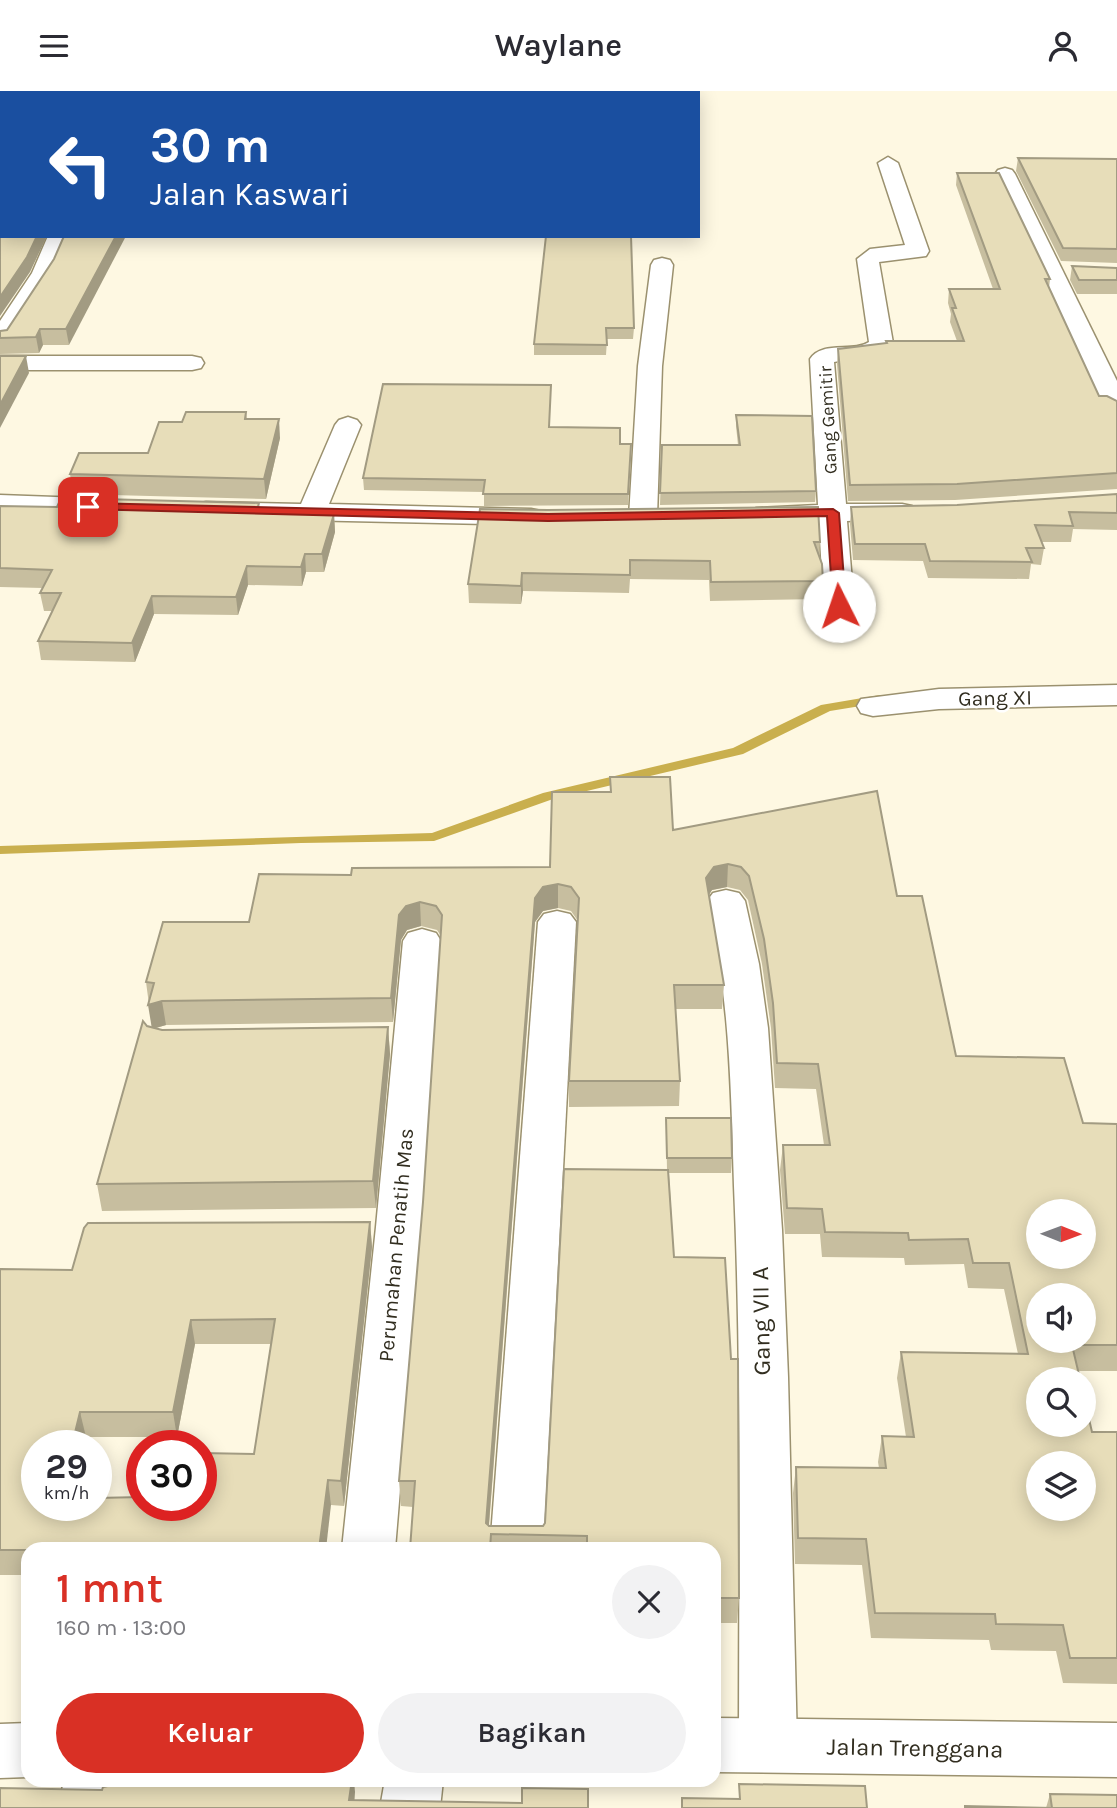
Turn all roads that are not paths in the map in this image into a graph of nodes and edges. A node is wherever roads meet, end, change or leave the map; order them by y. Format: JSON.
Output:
{"nodes":[{"id":1,"x":888,"y":163,"type":"dead end"},
{"id":2,"x":1005,"y":174,"type":"dead end"},
{"id":3,"x":58,"y":238,"type":"edge"},
{"id":4,"x":662,"y":265,"type":"dead end"},
{"id":5,"x":1052,"y":269,"type":"junction"},
{"id":6,"x":1078,"y":271,"type":"edge"},
{"id":7,"x":0,"y":299,"type":"edge"},
{"id":8,"x":28,"y":299,"type":"junction"},
{"id":9,"x":0,"y":339,"type":"edge"},
{"id":10,"x":0,"y":363,"type":"edge"},
{"id":11,"x":192,"y":363,"type":"dead end"},
{"id":12,"x":1117,"y":407,"type":"edge"},
{"id":13,"x":348,"y":425,"type":"dead end"},
{"id":14,"x":0,"y":503,"type":"edge"},
{"id":15,"x":144,"y":508,"type":"edge"},
{"id":16,"x":185,"y":509,"type":"edge"},
{"id":17,"x":928,"y":512,"type":"edge"},
{"id":18,"x":311,"y":513,"type":"junction"},
{"id":19,"x":833,"y":513,"type":"junction"},
{"id":20,"x":738,"y":515,"type":"edge"},
{"id":21,"x":643,"y":516,"type":"edge"},
{"id":22,"x":562,"y":517,"type":"edge"},
{"id":23,"x":839,"y":606,"type":"dead end"},
{"id":24,"x":1117,"y":695,"type":"edge"},
{"id":25,"x":873,"y":706,"type":"dead end"},
{"id":26,"x":726,"y":901,"type":"dead end"},
{"id":27,"x":557,"y":922,"type":"dead end"},
{"id":28,"x":422,"y":941,"type":"dead end"},
{"id":29,"x":369,"y":1542,"type":"edge"},
{"id":30,"x":516,"y":1542,"type":"edge"},
{"id":31,"x":741,"y":1745,"type":"edge"},
{"id":32,"x":21,"y":1750,"type":"edge"},
{"id":33,"x":0,"y":1751,"type":"edge"},
{"id":34,"x":1117,"y":1751,"type":"edge"},
{"id":35,"x":92,"y":1787,"type":"edge"},
{"id":36,"x":413,"y":1787,"type":"edge"},
{"id":37,"x":86,"y":1808,"type":"edge"},
{"id":38,"x":410,"y":1808,"type":"edge"}],
"edges":[{"from":1,"to":19,"type":"street","name":"Gang Gemitir"},
{"from":2,"to":5,"type":"street"},
{"from":3,"to":8,"type":"street"},
{"from":4,"to":21,"type":"street"},
{"from":5,"to":6,"type":"street"},
{"from":5,"to":12,"type":"street"},
{"from":7,"to":8,"type":"street"},
{"from":8,"to":9,"type":"street"},
{"from":10,"to":11,"type":"street"},
{"from":13,"to":18,"type":"street"},
{"from":14,"to":15,"type":"street"},
{"from":16,"to":18,"type":"street"},
{"from":17,"to":19,"type":"street"},
{"from":18,"to":22,"type":"street"},
{"from":19,"to":20,"type":"street"},
{"from":19,"to":23,"type":"street"},
{"from":24,"to":25,"type":"street","name":"Gang XI"},
{"from":26,"to":31,"type":"street","name":"Gang VII A"},
{"from":27,"to":30,"type":"street"},
{"from":28,"to":29,"type":"street","name":"Perumahan Penatih Mas"},
{"from":31,"to":34,"type":"street","name":"Jalan Trenggana"},
{"from":32,"to":33,"type":"street"},
{"from":35,"to":37,"type":"street"},
{"from":36,"to":38,"type":"street"}]}
